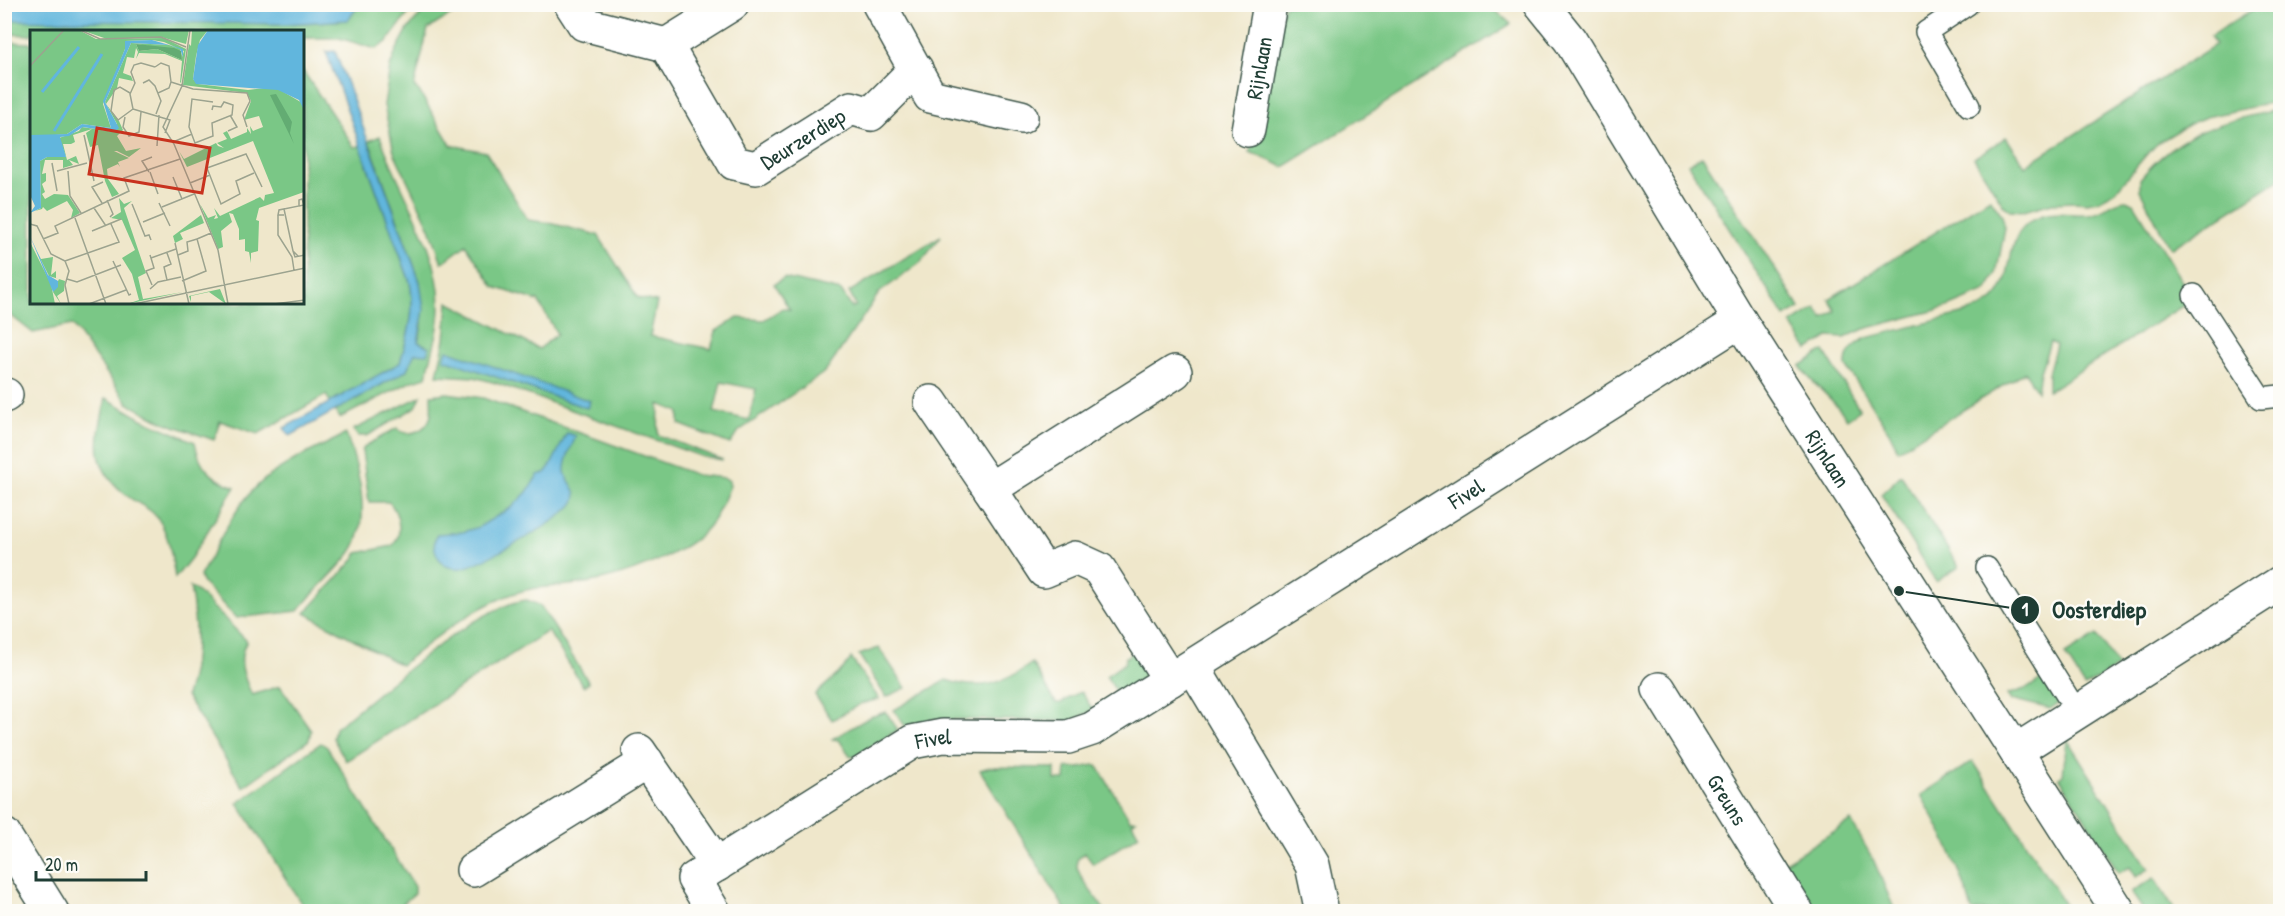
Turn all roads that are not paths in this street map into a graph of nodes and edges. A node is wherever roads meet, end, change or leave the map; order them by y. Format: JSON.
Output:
{"nodes":[{"id":1,"x":571,"y":4,"type":"edge"},
{"id":2,"x":732,"y":4,"type":"edge"},
{"id":3,"x":879,"y":4,"type":"edge"},
{"id":4,"x":1270,"y":4,"type":"edge"},
{"id":5,"x":1541,"y":4,"type":"edge"},
{"id":6,"x":1968,"y":4,"type":"edge"},
{"id":7,"x":666,"y":45,"type":"junction"},
{"id":8,"x":916,"y":69,"type":"junction"},
{"id":9,"x":1970,"y":106,"type":"dead end"},
{"id":10,"x":1021,"y":117,"type":"dead end"},
{"id":11,"x":1248,"y":130,"type":"dead end"},
{"id":12,"x":2194,"y":295,"type":"dead end"},
{"id":13,"x":1740,"y":321,"type":"junction"},
{"id":14,"x":1175,"y":372,"type":"dead end"},
{"id":15,"x":2280,"y":396,"type":"edge"},
{"id":16,"x":931,"y":402,"type":"dead end"},
{"id":17,"x":990,"y":489,"type":"junction"},
{"id":18,"x":1988,"y":568,"type":"dead end"},
{"id":19,"x":2280,"y":584,"type":"edge"},
{"id":20,"x":1181,"y":673,"type":"junction"},
{"id":21,"x":1659,"y":688,"type":"dead end"},
{"id":22,"x":2078,"y":712,"type":"junction"},
{"id":23,"x":2016,"y":751,"type":"junction"},
{"id":24,"x":4,"y":835,"type":"edge"},
{"id":25,"x":717,"y":865,"type":"junction"},
{"id":26,"x":473,"y":870,"type":"dead end"},
{"id":27,"x":52,"y":912,"type":"edge"},
{"id":28,"x":714,"y":912,"type":"edge"},
{"id":29,"x":1322,"y":912,"type":"edge"},
{"id":30,"x":1797,"y":912,"type":"edge"},
{"id":31,"x":2119,"y":912,"type":"edge"}],
"edges":[{"from":1,"to":7,"type":"street"},
{"from":2,"to":7,"type":"street"},
{"from":3,"to":8,"type":"street"},
{"from":4,"to":11,"type":"street","name":"Rijnlaan"},
{"from":5,"to":13,"type":"street","name":"Rijnlaan"},
{"from":6,"to":9,"type":"lane"},
{"from":7,"to":8,"type":"street","name":"Deurzerdiep"},
{"from":8,"to":10,"type":"street"},
{"from":12,"to":15,"type":"lane"},
{"from":13,"to":20,"type":"street","name":"Fivel"},
{"from":13,"to":23,"type":"street","name":"Rijnlaan"},
{"from":14,"to":17,"type":"street"},
{"from":16,"to":17,"type":"street"},
{"from":17,"to":20,"type":"street"},
{"from":18,"to":22,"type":"lane"},
{"from":19,"to":22,"type":"street"},
{"from":20,"to":25,"type":"street","name":"Fivel"},
{"from":20,"to":29,"type":"street"},
{"from":21,"to":30,"type":"street","name":"Greuns"},
{"from":22,"to":23,"type":"street"},
{"from":23,"to":31,"type":"street","name":"Rijnlaan"},
{"from":24,"to":27,"type":"street"},
{"from":25,"to":26,"type":"street"},
{"from":25,"to":28,"type":"street","name":"Fivel"}]}
